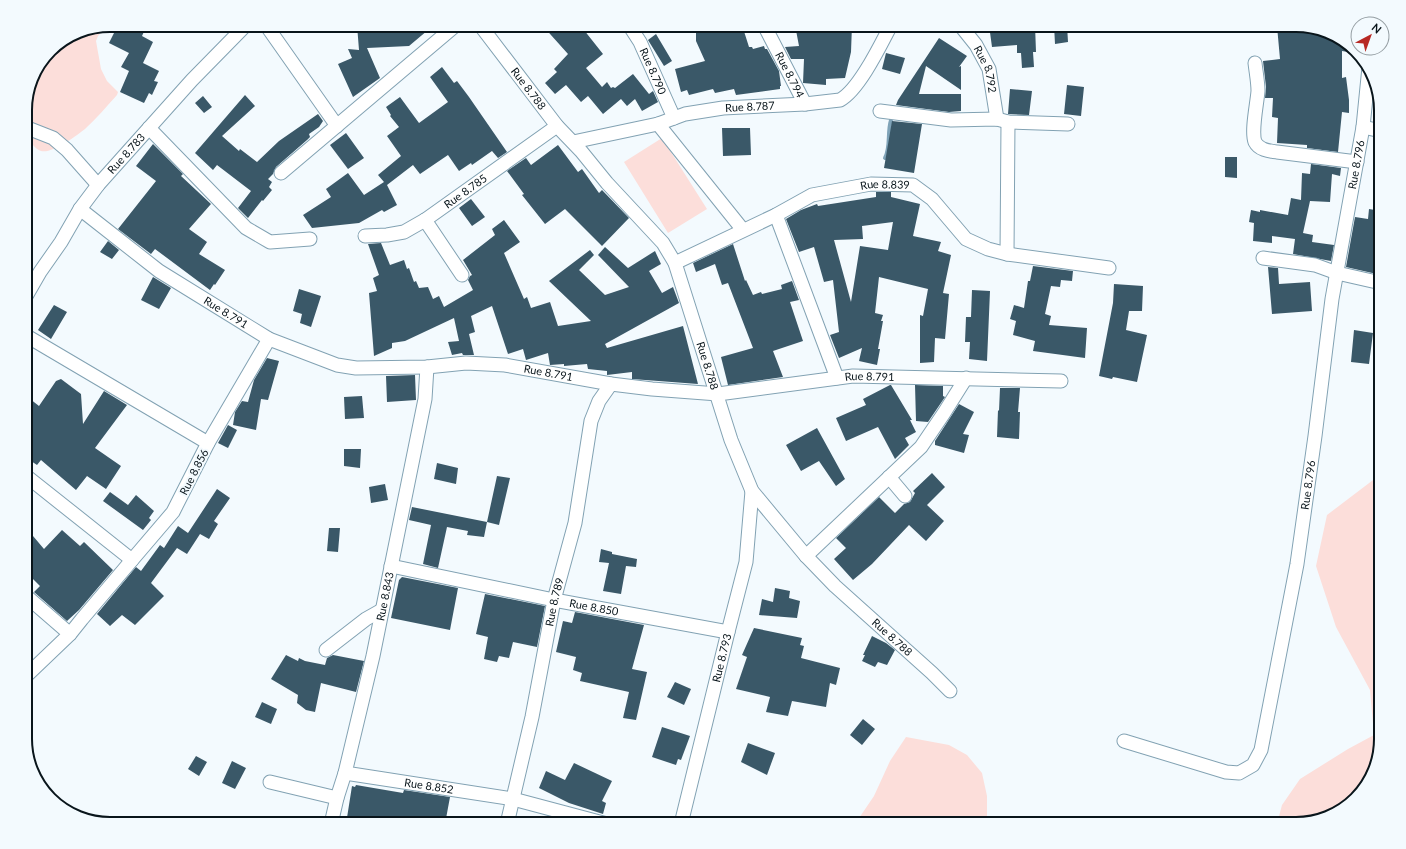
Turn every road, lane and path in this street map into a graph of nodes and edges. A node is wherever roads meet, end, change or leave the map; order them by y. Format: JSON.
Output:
{"nodes":[{"id":1,"x":239,"y":32,"type":"edge"},
{"id":2,"x":271,"y":32,"type":"edge"},
{"id":3,"x":448,"y":32,"type":"edge"},
{"id":4,"x":485,"y":32,"type":"edge"},
{"id":5,"x":634,"y":32,"type":"edge"},
{"id":6,"x":768,"y":32,"type":"edge"},
{"id":7,"x":888,"y":32,"type":"edge"},
{"id":8,"x":966,"y":32,"type":"edge"},
{"id":9,"x":1255,"y":63,"type":"dead end"},
{"id":10,"x":1368,"y":80,"type":"edge"},
{"id":11,"x":805,"y":104,"type":"junction"},
{"id":12,"x":880,"y":111,"type":"dead end"},
{"id":13,"x":674,"y":118,"type":"junction"},
{"id":14,"x":1002,"y":120,"type":"junction"},
{"id":15,"x":658,"y":124,"type":"junction"},
{"id":16,"x":1068,"y":124,"type":"dead end"},
{"id":17,"x":337,"y":126,"type":"junction"},
{"id":18,"x":557,"y":126,"type":"junction"},
{"id":19,"x":1363,"y":127,"type":"junction"},
{"id":20,"x":149,"y":128,"type":"junction"},
{"id":21,"x":1374,"y":129,"type":"edge"},
{"id":22,"x":32,"y":130,"type":"edge"},
{"id":23,"x":573,"y":142,"type":"junction"},
{"id":24,"x":1357,"y":162,"type":"junction"},
{"id":25,"x":281,"y":173,"type":"dead end"},
{"id":26,"x":98,"y":185,"type":"junction"},
{"id":27,"x":80,"y":209,"type":"junction"},
{"id":28,"x":776,"y":215,"type":"junction"},
{"id":29,"x":425,"y":220,"type":"junction"},
{"id":30,"x":743,"y":230,"type":"junction"},
{"id":31,"x":365,"y":236,"type":"dead end"},
{"id":32,"x":310,"y":239,"type":"dead end"},
{"id":33,"x":1007,"y":254,"type":"junction"},
{"id":34,"x":1263,"y":258,"type":"dead end"},
{"id":35,"x":675,"y":263,"type":"junction"},
{"id":36,"x":1109,"y":268,"type":"dead end"},
{"id":37,"x":1337,"y":273,"type":"junction"},
{"id":38,"x":462,"y":275,"type":"dead end"},
{"id":39,"x":1374,"y":281,"type":"edge"},
{"id":40,"x":32,"y":286,"type":"edge"},
{"id":41,"x":32,"y":339,"type":"edge"},
{"id":42,"x":269,"y":339,"type":"junction"},
{"id":43,"x":426,"y":367,"type":"junction"},
{"id":44,"x":837,"y":378,"type":"junction"},
{"id":45,"x":966,"y":378,"type":"junction"},
{"id":46,"x":1061,"y":381,"type":"dead end"},
{"id":47,"x":611,"y":384,"type":"junction"},
{"id":48,"x":718,"y":394,"type":"junction"},
{"id":49,"x":208,"y":443,"type":"junction"},
{"id":50,"x":889,"y":477,"type":"junction"},
{"id":51,"x":32,"y":481,"type":"edge"},
{"id":52,"x":752,"y":491,"type":"junction"},
{"id":53,"x":905,"y":496,"type":"dead end"},
{"id":54,"x":806,"y":556,"type":"junction"},
{"id":55,"x":132,"y":560,"type":"junction"},
{"id":56,"x":391,"y":566,"type":"junction"},
{"id":57,"x":554,"y":600,"type":"junction"},
{"id":58,"x":32,"y":601,"type":"edge"},
{"id":59,"x":382,"y":610,"type":"junction"},
{"id":60,"x":728,"y":632,"type":"junction"},
{"id":61,"x":70,"y":634,"type":"junction"},
{"id":62,"x":326,"y":650,"type":"dead end"},
{"id":63,"x":32,"y":670,"type":"edge"},
{"id":64,"x":950,"y":691,"type":"dead end"},
{"id":65,"x":1124,"y":741,"type":"dead end"},
{"id":66,"x":345,"y":774,"type":"junction"},
{"id":67,"x":270,"y":782,"type":"dead end"},
{"id":68,"x":336,"y":798,"type":"junction"},
{"id":69,"x":513,"y":799,"type":"junction"},
{"id":70,"x":332,"y":817,"type":"edge"},
{"id":71,"x":509,"y":817,"type":"edge"},
{"id":72,"x":580,"y":817,"type":"edge"},
{"id":73,"x":683,"y":817,"type":"edge"}],
"edges":[{"from":1,"to":20,"type":"street","name":"Rue 8.783"},
{"from":2,"to":17,"type":"street"},
{"from":3,"to":17,"type":"street"},
{"from":4,"to":18,"type":"street","name":"Rue 8.788"},
{"from":5,"to":13,"type":"street","name":"Rue 8.790"},
{"from":6,"to":11,"type":"street","name":"Rue 8.794"},
{"from":7,"to":11,"type":"street","name":"Rue 8.787"},
{"from":8,"to":14,"type":"street","name":"Rue 8.792"},
{"from":9,"to":24,"type":"street"},
{"from":10,"to":19,"type":"street","name":"Rue 8.796"},
{"from":11,"to":13,"type":"street","name":"Rue 8.787"},
{"from":12,"to":14,"type":"street"},
{"from":13,"to":15,"type":"street","name":"Rue 8.787"},
{"from":14,"to":16,"type":"street"},
{"from":14,"to":33,"type":"street","name":"Rue 8.792"},
{"from":15,"to":23,"type":"street","name":"Rue 8.787"},
{"from":15,"to":30,"type":"street"},
{"from":17,"to":25,"type":"street"},
{"from":18,"to":23,"type":"street","name":"Rue 8.788"},
{"from":18,"to":29,"type":"street","name":"Rue 8.785"},
{"from":19,"to":21,"type":"street"},
{"from":19,"to":24,"type":"street","name":"Rue 8.796"},
{"from":20,"to":26,"type":"street","name":"Rue 8.783"},
{"from":20,"to":32,"type":"street"},
{"from":22,"to":26,"type":"street"},
{"from":23,"to":35,"type":"street","name":"Rue 8.788"},
{"from":24,"to":37,"type":"street","name":"Rue 8.796"},
{"from":26,"to":27,"type":"street","name":"Rue 8.783"},
{"from":27,"to":40,"type":"street","name":"Rue 8.783"},
{"from":27,"to":42,"type":"street","name":"Rue 8.791"},
{"from":28,"to":30,"type":"street","name":"Rue 8.839"},
{"from":28,"to":33,"type":"street","name":"Rue 8.839"},
{"from":28,"to":44,"type":"street"},
{"from":29,"to":31,"type":"street","name":"Rue 8.785"},
{"from":29,"to":38,"type":"street"},
{"from":30,"to":35,"type":"street","name":"Rue 8.839"},
{"from":33,"to":36,"type":"street","name":"Rue 8.839"},
{"from":34,"to":37,"type":"street"},
{"from":35,"to":48,"type":"street","name":"Rue 8.788"},
{"from":37,"to":39,"type":"street"},
{"from":37,"to":65,"type":"street","name":"Rue 8.796"},
{"from":41,"to":49,"type":"street","name":"Rue 8.856"},
{"from":42,"to":43,"type":"street","name":"Rue 8.791"},
{"from":42,"to":49,"type":"street"},
{"from":43,"to":47,"type":"street","name":"Rue 8.791"},
{"from":43,"to":56,"type":"street","name":"Rue 8.843"},
{"from":44,"to":45,"type":"street","name":"Rue 8.791"},
{"from":44,"to":48,"type":"street","name":"Rue 8.791"},
{"from":45,"to":46,"type":"street","name":"Rue 8.791"},
{"from":45,"to":50,"type":"street"},
{"from":47,"to":48,"type":"street","name":"Rue 8.791"},
{"from":47,"to":57,"type":"street","name":"Rue 8.789"},
{"from":48,"to":52,"type":"street","name":"Rue 8.788"},
{"from":49,"to":55,"type":"street","name":"Rue 8.856"},
{"from":50,"to":53,"type":"street"},
{"from":50,"to":54,"type":"street"},
{"from":51,"to":55,"type":"street"},
{"from":52,"to":54,"type":"street","name":"Rue 8.788"},
{"from":52,"to":60,"type":"street","name":"Rue 8.793"},
{"from":54,"to":64,"type":"street","name":"Rue 8.788"},
{"from":55,"to":61,"type":"street","name":"Rue 8.856"},
{"from":56,"to":57,"type":"street","name":"Rue 8.850"},
{"from":56,"to":59,"type":"street","name":"Rue 8.843"},
{"from":57,"to":60,"type":"street","name":"Rue 8.850"},
{"from":57,"to":69,"type":"street","name":"Rue 8.789"},
{"from":58,"to":61,"type":"street"},
{"from":59,"to":62,"type":"street"},
{"from":59,"to":66,"type":"street","name":"Rue 8.843"},
{"from":60,"to":73,"type":"street","name":"Rue 8.793"},
{"from":61,"to":63,"type":"street","name":"Rue 8.856"},
{"from":66,"to":68,"type":"street","name":"Rue 8.843"},
{"from":66,"to":69,"type":"street","name":"Rue 8.852"},
{"from":67,"to":68,"type":"street"},
{"from":68,"to":70,"type":"street","name":"Rue 8.843"},
{"from":69,"to":71,"type":"street","name":"Rue 8.789"},
{"from":69,"to":72,"type":"street","name":"Rue 8.852"}]}
